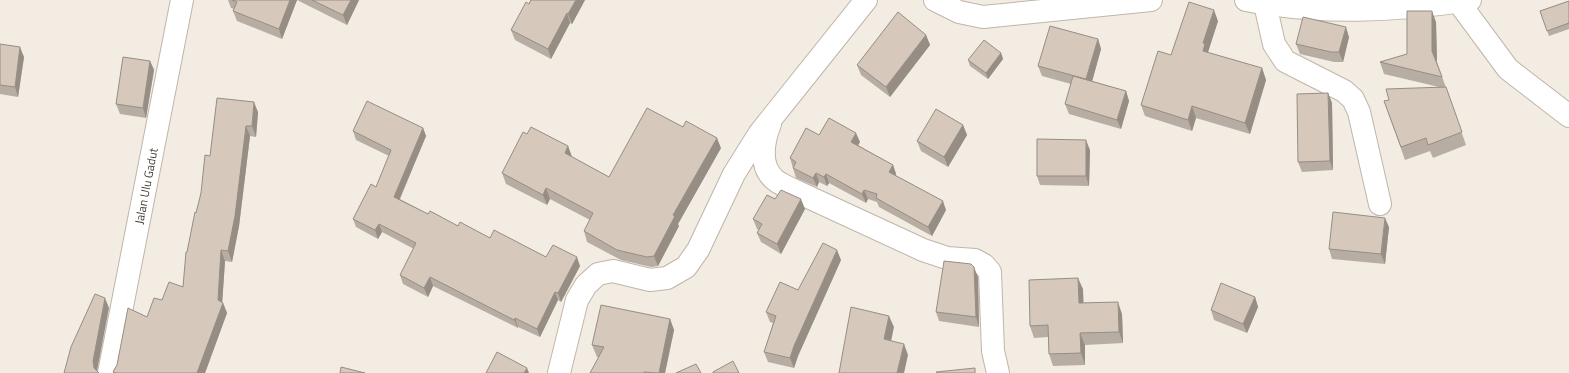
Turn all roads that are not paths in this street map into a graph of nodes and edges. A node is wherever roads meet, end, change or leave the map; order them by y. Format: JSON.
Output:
{"nodes":[{"id":1,"x":182,"y":0,"type":"edge"},
{"id":2,"x":866,"y":0,"type":"edge"},
{"id":3,"x":935,"y":0,"type":"edge"},
{"id":4,"x":1151,"y":0,"type":"edge"},
{"id":5,"x":1462,"y":1,"type":"edge"},
{"id":6,"x":1256,"y":2,"type":"edge"},
{"id":7,"x":775,"y":112,"type":"junction"},
{"id":8,"x":1569,"y":116,"type":"edge"},
{"id":9,"x":1380,"y":204,"type":"dead end"},
{"id":10,"x":109,"y":373,"type":"edge"},
{"id":11,"x":558,"y":373,"type":"edge"},
{"id":12,"x":998,"y":373,"type":"edge"}],
"edges":[{"from":1,"to":10,"type":"street","name":"Jalan Ulu Gadut"},
{"from":2,"to":7,"type":"street"},
{"from":3,"to":4,"type":"street"},
{"from":5,"to":6,"type":"street"},
{"from":5,"to":8,"type":"street"},
{"from":6,"to":9,"type":"street"},
{"from":7,"to":11,"type":"street"},
{"from":7,"to":12,"type":"street"}]}
